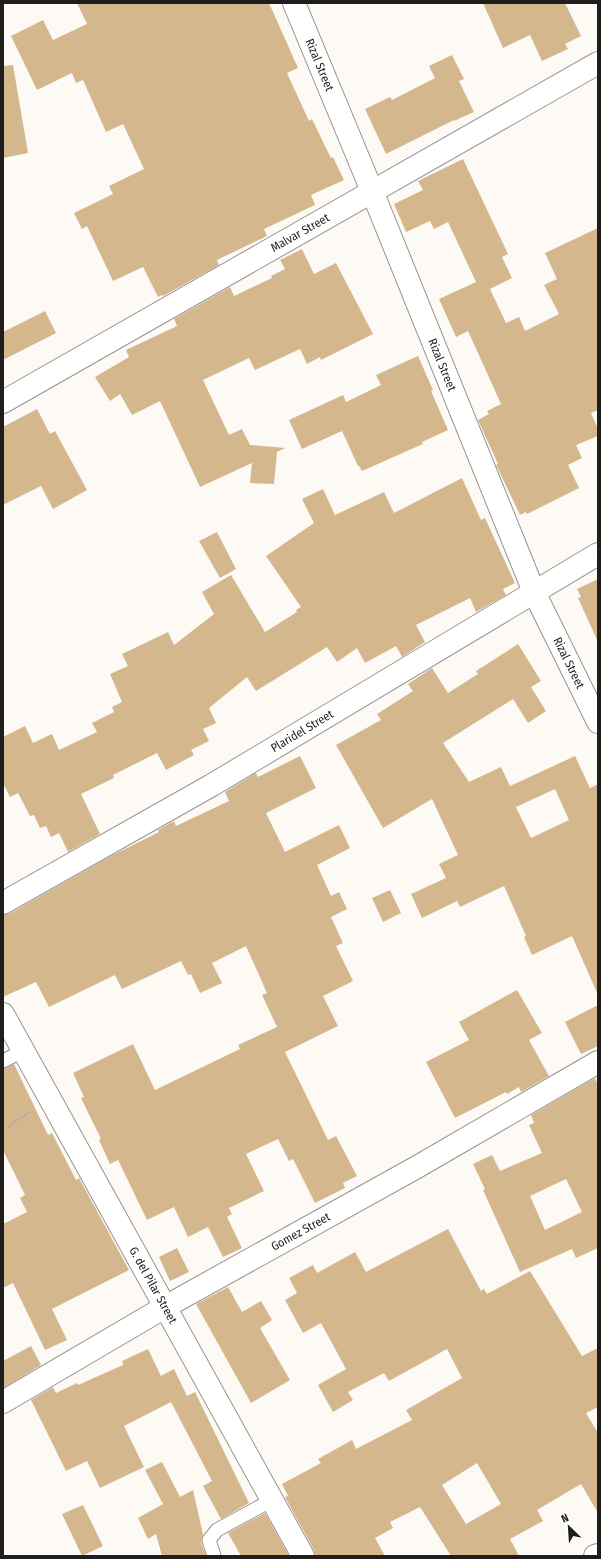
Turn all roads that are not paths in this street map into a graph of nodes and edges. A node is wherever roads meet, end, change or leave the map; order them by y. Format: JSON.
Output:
{"nodes":[{"id":1,"x":294,"y":3,"type":"edge"},
{"id":2,"x":598,"y":63,"type":"edge"},
{"id":3,"x":372,"y":191,"type":"junction"},
{"id":4,"x":3,"y":402,"type":"edge"},
{"id":5,"x":598,"y":554,"type":"edge"},
{"id":6,"x":534,"y":592,"type":"junction"},
{"id":7,"x":598,"y":722,"type":"edge"},
{"id":8,"x":3,"y":903,"type":"edge"},
{"id":9,"x":3,"y":1014,"type":"edge"},
{"id":10,"x":23,"y":1051,"type":"junction"},
{"id":11,"x":3,"y":1060,"type":"edge"},
{"id":12,"x":598,"y":1062,"type":"edge"},
{"id":13,"x":165,"y":1307,"type":"junction"},
{"id":14,"x":3,"y":1402,"type":"edge"},
{"id":15,"x":272,"y":1500,"type":"junction"},
{"id":16,"x":214,"y":1556,"type":"edge"},
{"id":17,"x":303,"y":1556,"type":"edge"}],
"edges":[{"from":1,"to":3,"type":"street","name":"Rizal Street"},
{"from":2,"to":3,"type":"street","name":"Malvar Street"},
{"from":3,"to":4,"type":"street","name":"Malvar Street"},
{"from":3,"to":6,"type":"street","name":"Rizal Street"},
{"from":5,"to":6,"type":"street","name":"Plaridel Street"},
{"from":6,"to":7,"type":"street","name":"Rizal Street"},
{"from":6,"to":8,"type":"street","name":"Plaridel Street"},
{"from":9,"to":10,"type":"street","name":"G. del Pilar Street"},
{"from":10,"to":11,"type":"lane"},
{"from":10,"to":13,"type":"street","name":"G. del Pilar Street"},
{"from":12,"to":13,"type":"street","name":"Gomez Street"},
{"from":13,"to":14,"type":"street","name":"Gomez Street"},
{"from":13,"to":15,"type":"street","name":"G. del Pilar Street"},
{"from":15,"to":16,"type":"lane"},
{"from":15,"to":17,"type":"street","name":"G. del Pilar Street"}]}
